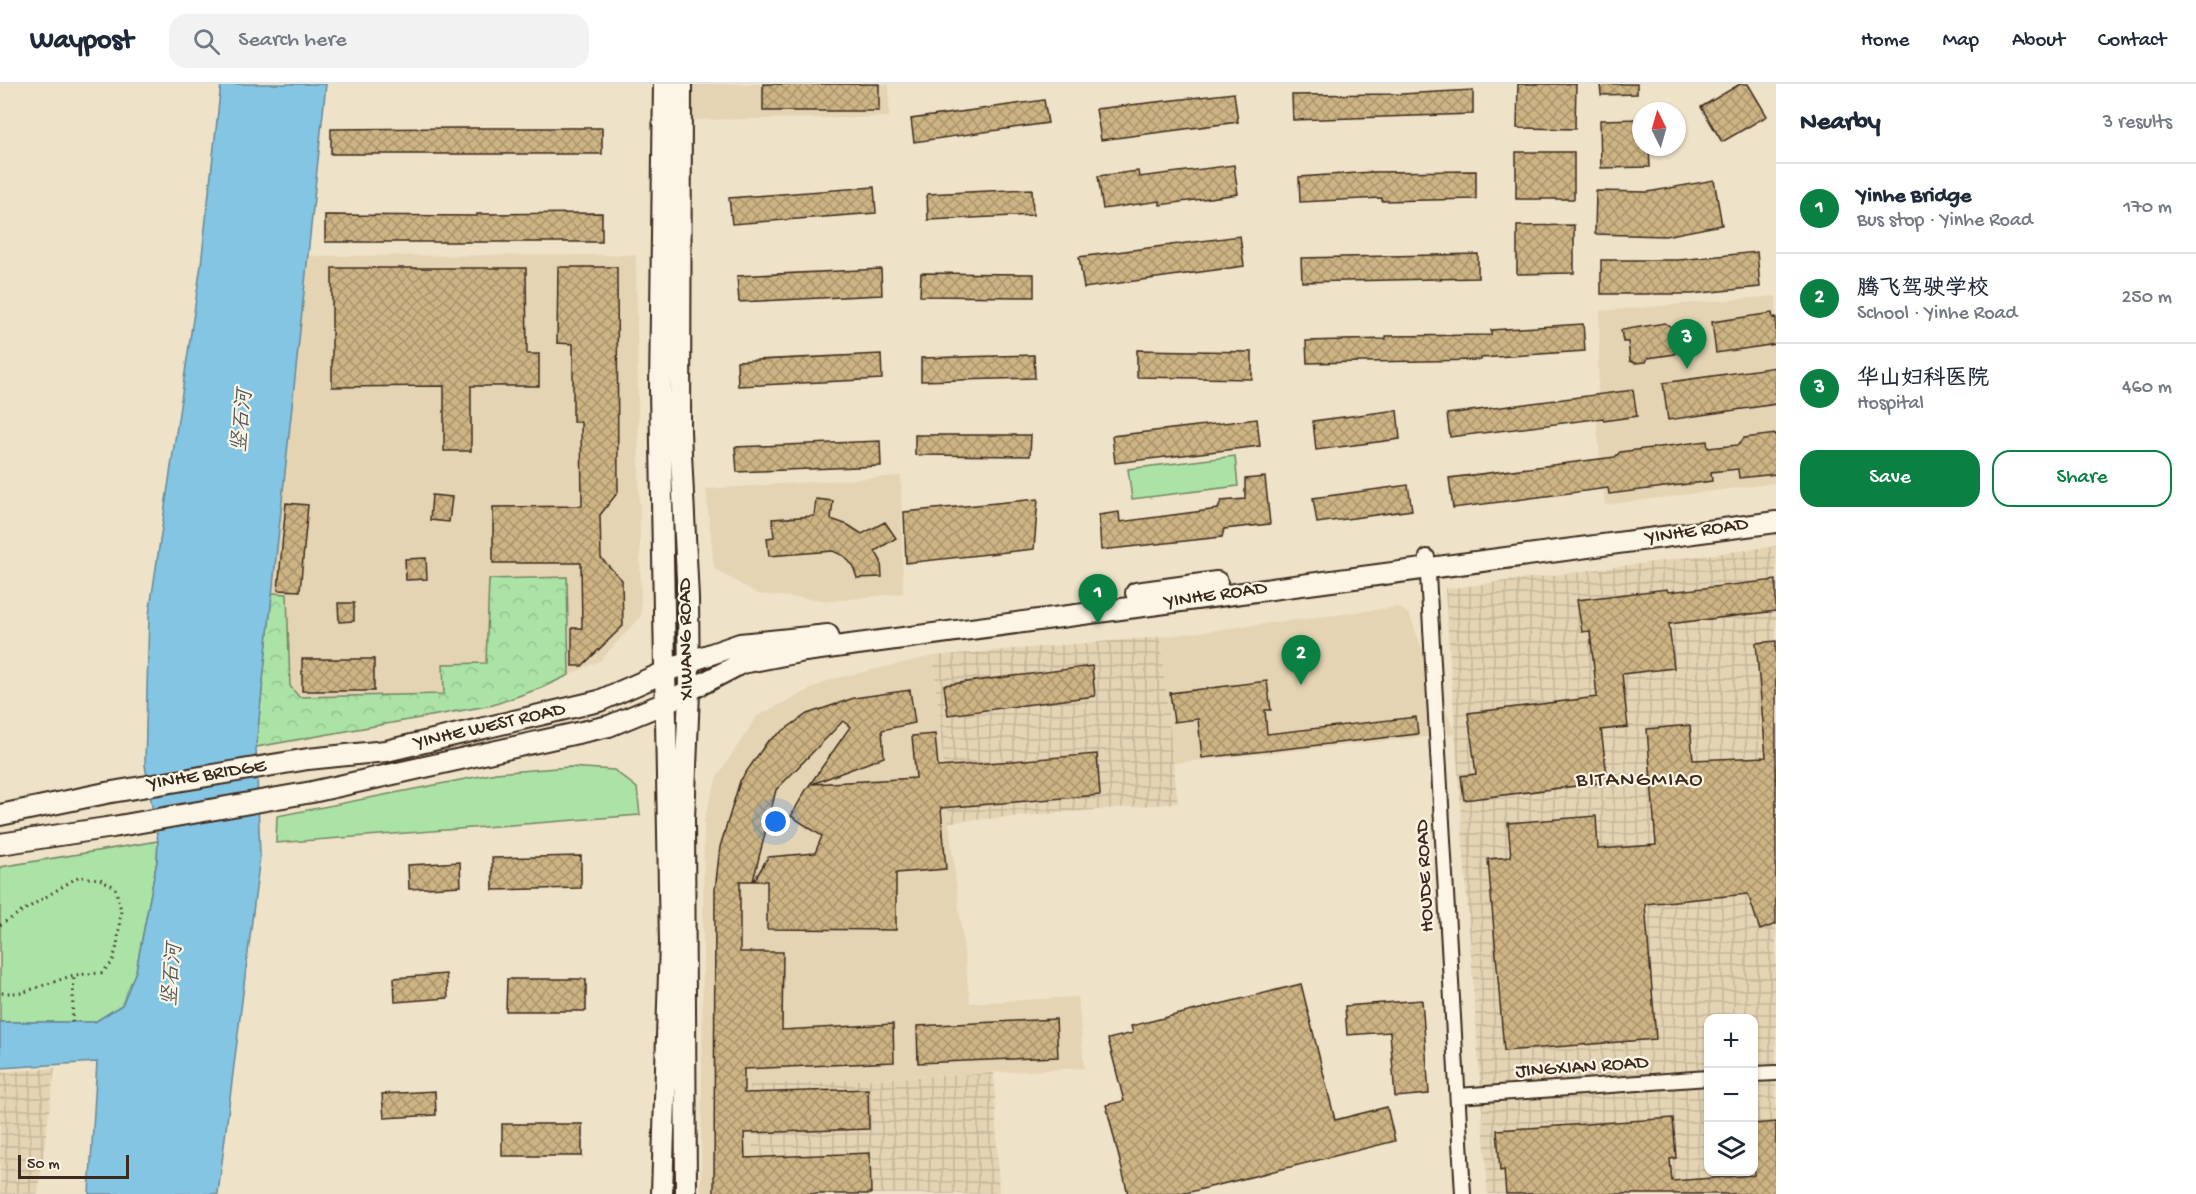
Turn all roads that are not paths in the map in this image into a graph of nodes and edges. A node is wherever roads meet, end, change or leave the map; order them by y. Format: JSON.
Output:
{"nodes":[{"id":1,"x":664,"y":84,"type":"edge"},
{"id":2,"x":681,"y":84,"type":"edge"},
{"id":3,"x":1776,"y":509,"type":"edge"},
{"id":4,"x":1776,"y":522,"type":"edge"},
{"id":5,"x":1428,"y":562,"type":"junction"},
{"id":6,"x":688,"y":662,"type":"junction"},
{"id":7,"x":666,"y":673,"type":"junction"},
{"id":8,"x":689,"y":691,"type":"junction"},
{"id":9,"x":665,"y":702,"type":"junction"},
{"id":10,"x":308,"y":759,"type":"joint"},
{"id":11,"x":312,"y":792,"type":"joint"},
{"id":12,"x":0,"y":815,"type":"edge"},
{"id":13,"x":0,"y":844,"type":"edge"},
{"id":14,"x":1776,"y":1073,"type":"edge"},
{"id":15,"x":1758,"y":1074,"type":"edge"},
{"id":16,"x":1704,"y":1078,"type":"edge"},
{"id":17,"x":1458,"y":1096,"type":"junction"},
{"id":18,"x":662,"y":1194,"type":"edge"},
{"id":19,"x":686,"y":1194,"type":"edge"},
{"id":20,"x":1463,"y":1194,"type":"edge"}],
"edges":[{"from":1,"to":7,"type":"main road","name":"XIWANG ROAD"},
{"from":2,"to":6,"type":"main road","name":"XIWANG ROAD"},
{"from":3,"to":5,"type":"main road","name":"YINHE ROAD"},
{"from":4,"to":5,"type":"main road","name":"YINHE ROAD"},
{"from":5,"to":6,"type":"main road","name":"YINHE ROAD"},
{"from":5,"to":8,"type":"main road","name":"YINHE ROAD"},
{"from":5,"to":17,"type":"street","name":"HOUDE ROAD"},
{"from":6,"to":7,"type":"main road","name":"YINHE ROAD"},
{"from":6,"to":8,"type":"main road","name":"XIWANG ROAD"},
{"from":7,"to":9,"type":"main road","name":"XIWANG ROAD"},
{"from":7,"to":10,"type":"main road","name":"YINHE WEST ROAD"},
{"from":8,"to":9,"type":"main road","name":"YINHE ROAD"},
{"from":8,"to":19,"type":"main road","name":"XIWANG ROAD"},
{"from":9,"to":11,"type":"main road","name":"YINHE WEST ROAD"},
{"from":9,"to":18,"type":"main road","name":"XIWANG ROAD"},
{"from":10,"to":12,"type":"main road","name":"YINHE BRIDGE"},
{"from":11,"to":13,"type":"main road","name":"YINHE BRIDGE"},
{"from":14,"to":15,"type":"street"},
{"from":16,"to":17,"type":"street","name":"JINGXIAN ROAD"},
{"from":17,"to":20,"type":"street","name":"HOUDE ROAD"}]}
